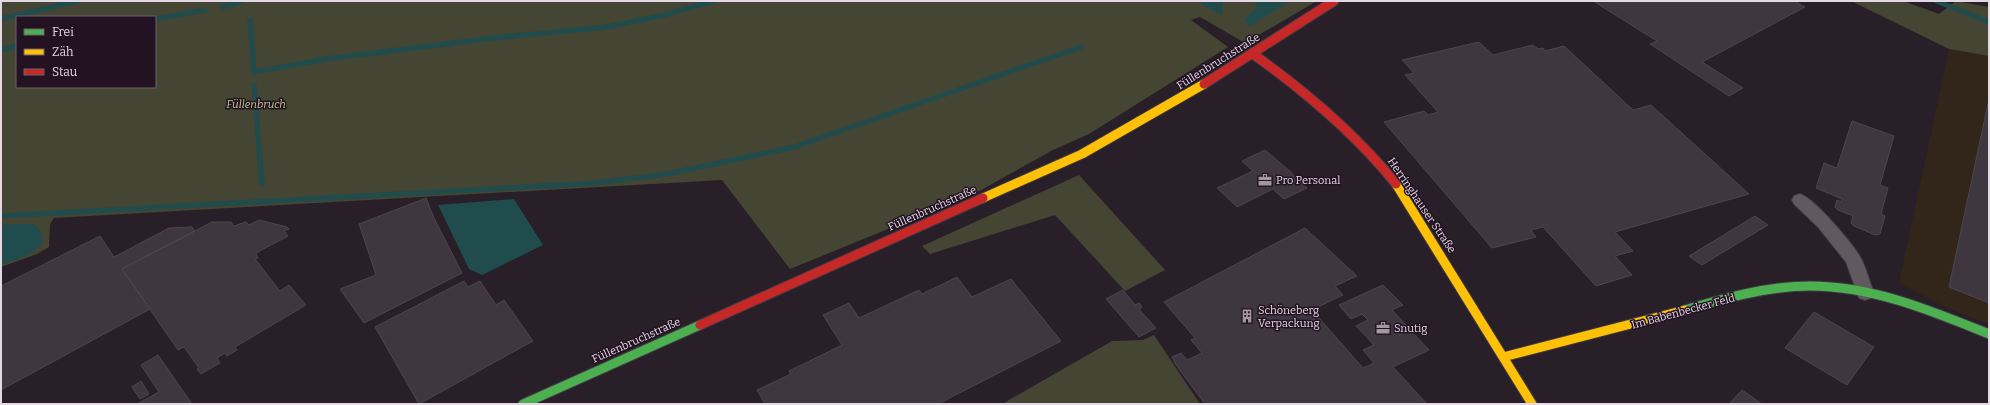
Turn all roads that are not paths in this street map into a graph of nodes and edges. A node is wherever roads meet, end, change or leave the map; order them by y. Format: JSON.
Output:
{"nodes":[{"id":1,"x":1334,"y":1,"type":"edge"},
{"id":2,"x":1252,"y":54,"type":"junction"},
{"id":3,"x":1800,"y":200,"type":"dead end"},
{"id":4,"x":1865,"y":293,"type":"junction"},
{"id":5,"x":1989,"y":334,"type":"edge"},
{"id":6,"x":1503,"y":357,"type":"junction"},
{"id":7,"x":523,"y":404,"type":"edge"},
{"id":8,"x":1532,"y":404,"type":"edge"}],
"edges":[{"from":1,"to":2,"type":"street","name":"Füllenbruchstraße"},
{"from":2,"to":6,"type":"street","name":"Herringhauser Straße"},
{"from":2,"to":7,"type":"street","name":"Füllenbruchstraße"},
{"from":3,"to":4,"type":"street"},
{"from":4,"to":5,"type":"street","name":"Im Babenbecker Feld"},
{"from":4,"to":6,"type":"street","name":"Im Babenbecker Feld"},
{"from":6,"to":8,"type":"street","name":"Herringhauser Straße"}]}
